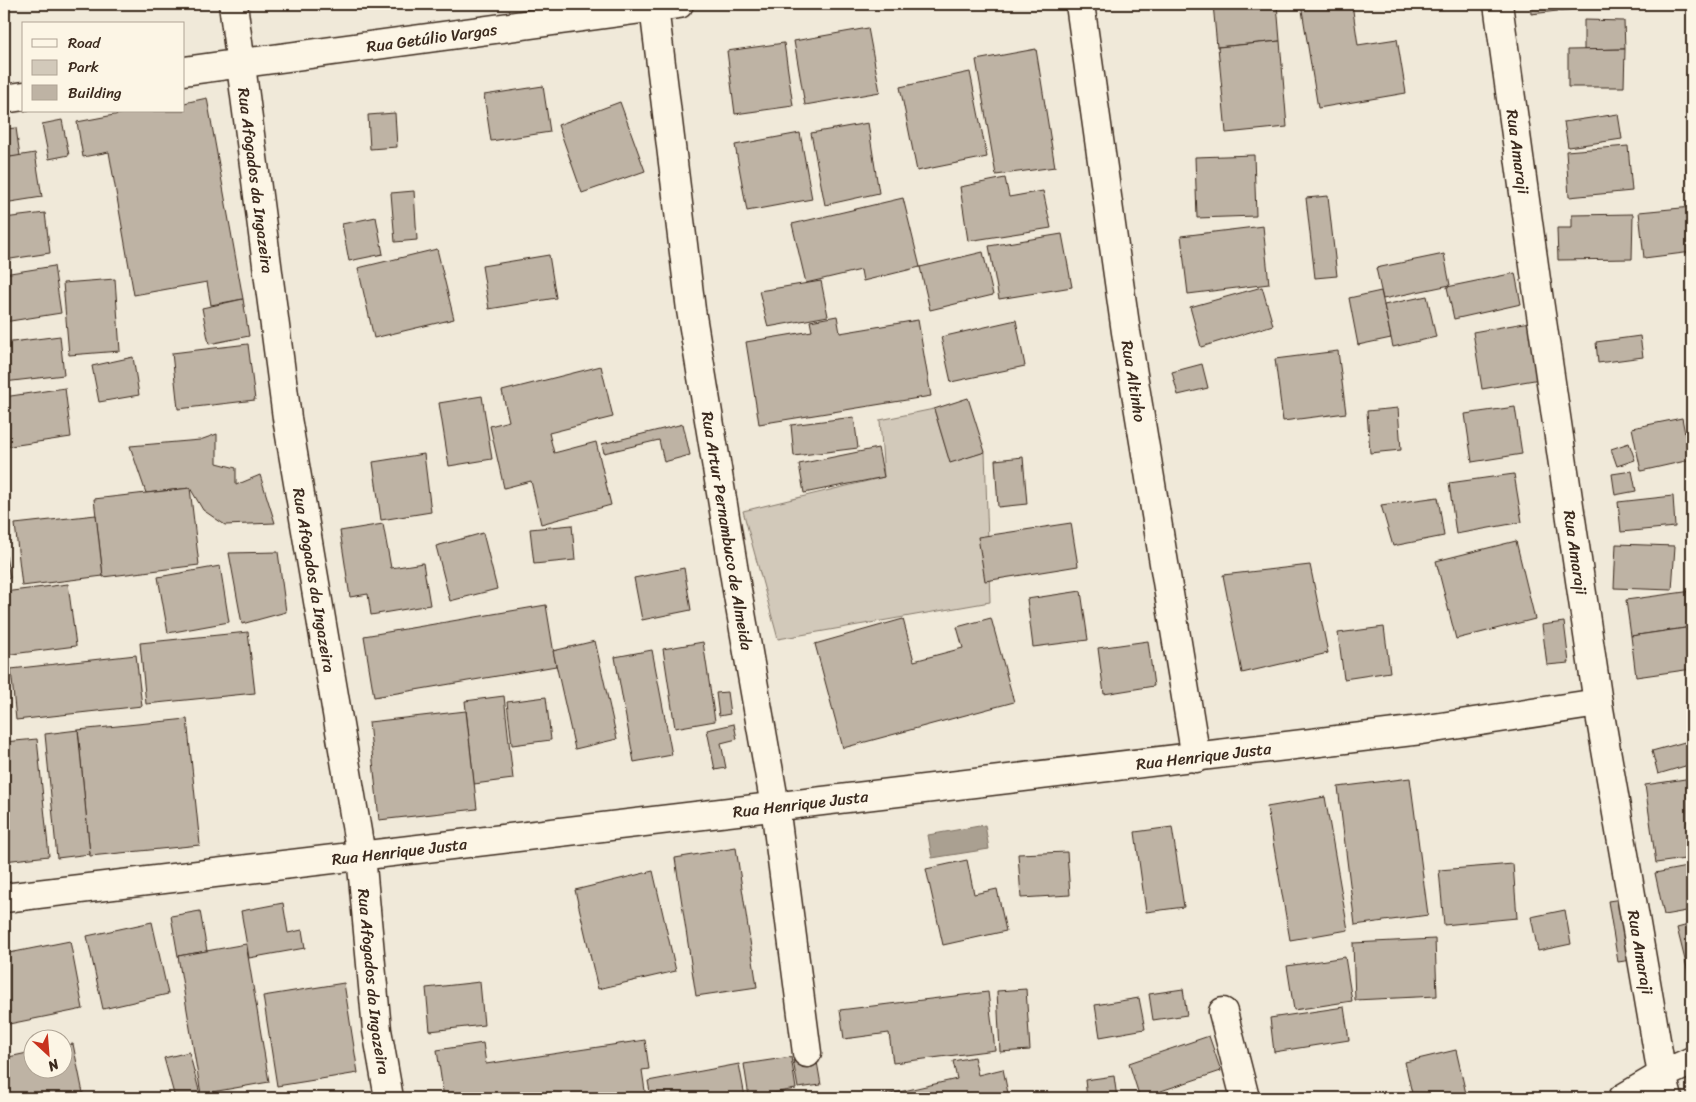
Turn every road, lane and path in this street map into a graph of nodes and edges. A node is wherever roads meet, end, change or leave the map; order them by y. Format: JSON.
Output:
{"nodes":[{"id":1,"x":233,"y":4,"type":"edge"},
{"id":2,"x":1080,"y":4,"type":"edge"},
{"id":3,"x":1498,"y":4,"type":"edge"},
{"id":4,"x":666,"y":6,"type":"edge"},
{"id":5,"x":242,"y":62,"type":"junction"},
{"id":6,"x":185,"y":71,"type":"edge"},
{"id":7,"x":22,"y":96,"type":"edge"},
{"id":8,"x":4,"y":99,"type":"edge"},
{"id":9,"x":1598,"y":703,"type":"junction"},
{"id":10,"x":1196,"y":758,"type":"junction"},
{"id":11,"x":776,"y":806,"type":"junction"},
{"id":12,"x":361,"y":855,"type":"junction"},
{"id":13,"x":4,"y":898,"type":"edge"},
{"id":14,"x":1223,"y":1012,"type":"dead end"},
{"id":15,"x":807,"y":1053,"type":"dead end"},
{"id":16,"x":1692,"y":1061,"type":"edge"},
{"id":17,"x":1665,"y":1087,"type":"edge"},
{"id":18,"x":389,"y":1098,"type":"edge"},
{"id":19,"x":1245,"y":1098,"type":"edge"},
{"id":20,"x":1623,"y":1098,"type":"edge"}],
"edges":[{"from":1,"to":5,"type":"street","name":"Rua Afogados da Ingazeira"},
{"from":2,"to":10,"type":"street","name":"Rua Altinho"},
{"from":3,"to":9,"type":"street","name":"Rua Amaraji"},
{"from":4,"to":5,"type":"street","name":"Rua Getúlio Vargas"},
{"from":4,"to":11,"type":"street","name":"Rua Artur Pernambuco de Almeida"},
{"from":5,"to":6,"type":"street","name":"Rua Getúlio Vargas"},
{"from":5,"to":12,"type":"street","name":"Rua Afogados da Ingazeira"},
{"from":7,"to":8,"type":"street"},
{"from":9,"to":10,"type":"street","name":"Rua Henrique Justa"},
{"from":9,"to":17,"type":"street","name":"Rua Amaraji"},
{"from":10,"to":11,"type":"street","name":"Rua Henrique Justa"},
{"from":11,"to":12,"type":"street","name":"Rua Henrique Justa"},
{"from":11,"to":15,"type":"street","name":"Rua Artur Pernambuco de Almeida"},
{"from":12,"to":13,"type":"street","name":"Rua Henrique Justa"},
{"from":12,"to":18,"type":"street","name":"Rua Afogados da Ingazeira"},
{"from":14,"to":19,"type":"street"},
{"from":16,"to":17,"type":"street"},
{"from":17,"to":20,"type":"street"}]}
